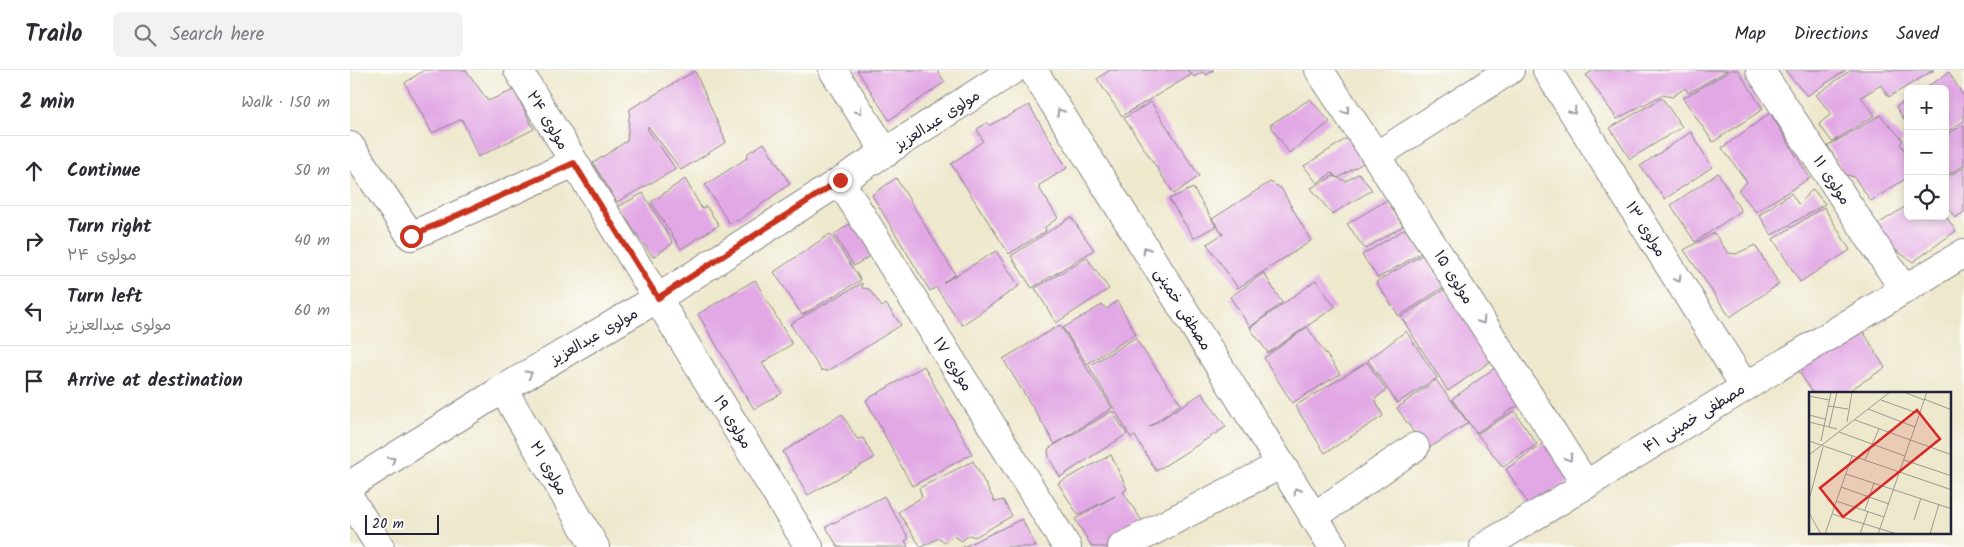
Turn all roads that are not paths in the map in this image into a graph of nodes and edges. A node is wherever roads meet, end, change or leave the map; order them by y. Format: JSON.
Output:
{"nodes":[{"id":1,"x":518,"y":70,"type":"edge"},
{"id":2,"x":833,"y":70,"type":"edge"},
{"id":3,"x":1013,"y":70,"type":"edge"},
{"id":4,"x":1034,"y":70,"type":"edge"},
{"id":5,"x":1319,"y":70,"type":"edge"},
{"id":6,"x":1510,"y":70,"type":"edge"},
{"id":7,"x":1548,"y":70,"type":"edge"},
{"id":8,"x":1760,"y":70,"type":"edge"},
{"id":9,"x":350,"y":146,"type":"edge"},
{"id":10,"x":886,"y":153,"type":"junction"},
{"id":11,"x":1376,"y":156,"type":"junction"},
{"id":12,"x":574,"y":163,"type":"junction"},
{"id":13,"x":840,"y":180,"type":"junction"},
{"id":14,"x":1964,"y":253,"type":"edge"},
{"id":15,"x":1904,"y":290,"type":"junction"},
{"id":16,"x":658,"y":298,"type":"junction"},
{"id":17,"x":1745,"y":387,"type":"junction"},
{"id":18,"x":503,"y":389,"type":"junction"},
{"id":19,"x":1415,"y":447,"type":"dead end"},
{"id":20,"x":1280,"y":465,"type":"junction"},
{"id":21,"x":350,"y":485,"type":"edge"},
{"id":22,"x":1586,"y":485,"type":"junction"},
{"id":23,"x":350,"y":498,"type":"edge"},
{"id":24,"x":1313,"y":517,"type":"junction"},
{"id":25,"x":380,"y":547,"type":"edge"},
{"id":26,"x":595,"y":547,"type":"edge"},
{"id":27,"x":809,"y":547,"type":"edge"},
{"id":28,"x":1067,"y":547,"type":"edge"},
{"id":29,"x":1122,"y":547,"type":"edge"},
{"id":30,"x":1333,"y":547,"type":"edge"},
{"id":31,"x":1484,"y":547,"type":"edge"}],
"edges":[{"from":1,"to":12,"type":"street","name":"مولوی ۲۴"},
{"from":2,"to":10,"type":"street","one_way":true},
{"from":3,"to":10,"type":"street","name":"مولوی عبدالعزیز"},
{"from":20,"to":4,"type":"street","name":"مصطفی خمینی","one_way":true},
{"from":5,"to":11,"type":"street","name":"مولوی ۱۵","one_way":true},
{"from":6,"to":11,"type":"street"},
{"from":7,"to":17,"type":"street","name":"مولوی ۱۳","one_way":true},
{"from":8,"to":15,"type":"street","name":"مولوی ۱۱"},
{"from":9,"to":12,"type":"street"},
{"from":10,"to":13,"type":"street","name":"مولوی عبدالعزیز"},
{"from":11,"to":22,"type":"street","name":"مولوی ۱۵","one_way":true},
{"from":12,"to":16,"type":"street","name":"مولوی ۲۴"},
{"from":13,"to":16,"type":"street","name":"مولوی عبدالعزیز"},
{"from":13,"to":28,"type":"street","name":"مولوی ۱۷"},
{"from":14,"to":15,"type":"street","name":"مصطفی خمینی ۴۱"},
{"from":15,"to":17,"type":"street","name":"مصطفی خمینی ۴۱"},
{"from":18,"to":16,"type":"street","name":"مولوی عبدالعزیز","one_way":true},
{"from":16,"to":27,"type":"street","name":"مولوی ۱۹"},
{"from":17,"to":22,"type":"street","name":"مصطفی خمینی ۴۱"},
{"from":21,"to":18,"type":"street","name":"مولوی عبدالعزیز","one_way":true},
{"from":18,"to":26,"type":"street","name":"مولوی ۲۱"},
{"from":19,"to":24,"type":"street"},
{"from":24,"to":20,"type":"street","name":"مصطفی خمینی","one_way":true},
{"from":20,"to":29,"type":"street"},
{"from":22,"to":31,"type":"street","name":"مصطفی خمینی ۴۱"},
{"from":23,"to":25,"type":"street"},
{"from":24,"to":30,"type":"street","name":"مصطفی خمینی"}]}
